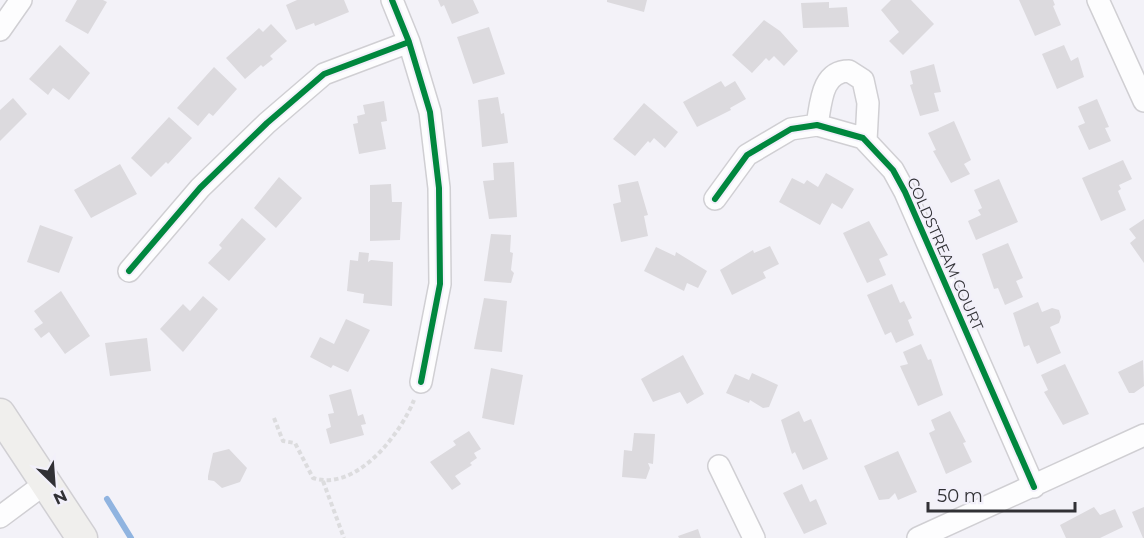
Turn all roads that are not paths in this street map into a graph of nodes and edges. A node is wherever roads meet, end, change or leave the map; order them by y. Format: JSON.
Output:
{"nodes":[{"id":1,"x":392,"y":0,"type":"edge"},
{"id":2,"x":14,"y":3,"type":"edge"},
{"id":3,"x":1106,"y":3,"type":"edge"},
{"id":4,"x":0,"y":30,"type":"edge"},
{"id":5,"x":409,"y":42,"type":"junction"},
{"id":6,"x":1144,"y":100,"type":"edge"},
{"id":7,"x":817,"y":125,"type":"junction"},
{"id":8,"x":866,"y":141,"type":"junction"},
{"id":9,"x":715,"y":198,"type":"dead end"},
{"id":10,"x":129,"y":271,"type":"dead end"},
{"id":11,"x":421,"y":382,"type":"road end"},
{"id":12,"x":0,"y":414,"type":"edge"},
{"id":13,"x":1144,"y":435,"type":"edge"},
{"id":14,"x":719,"y":466,"type":"dead end"},
{"id":15,"x":47,"y":482,"type":"junction"},
{"id":16,"x":1034,"y":487,"type":"junction"},
{"id":17,"x":0,"y":517,"type":"edge"},
{"id":18,"x":82,"y":538,"type":"edge"},
{"id":19,"x":754,"y":538,"type":"edge"},
{"id":20,"x":918,"y":538,"type":"edge"}],
"edges":[{"from":1,"to":5,"type":"street"},
{"from":2,"to":4,"type":"street"},
{"from":3,"to":6,"type":"street"},
{"from":5,"to":10,"type":"street"},
{"from":5,"to":11,"type":"street"},
{"from":7,"to":8,"type":"street","name":"COLDSTREAM COURT"},
{"from":7,"to":8,"type":"street"},
{"from":7,"to":9,"type":"street","name":"COLDSTREAM COURT"},
{"from":8,"to":16,"type":"street","name":"COLDSTREAM COURT"},
{"from":12,"to":15,"type":"main road"},
{"from":13,"to":16,"type":"street"},
{"from":14,"to":19,"type":"street"},
{"from":15,"to":17,"type":"street"},
{"from":15,"to":18,"type":"main road"},
{"from":16,"to":20,"type":"street"}]}
